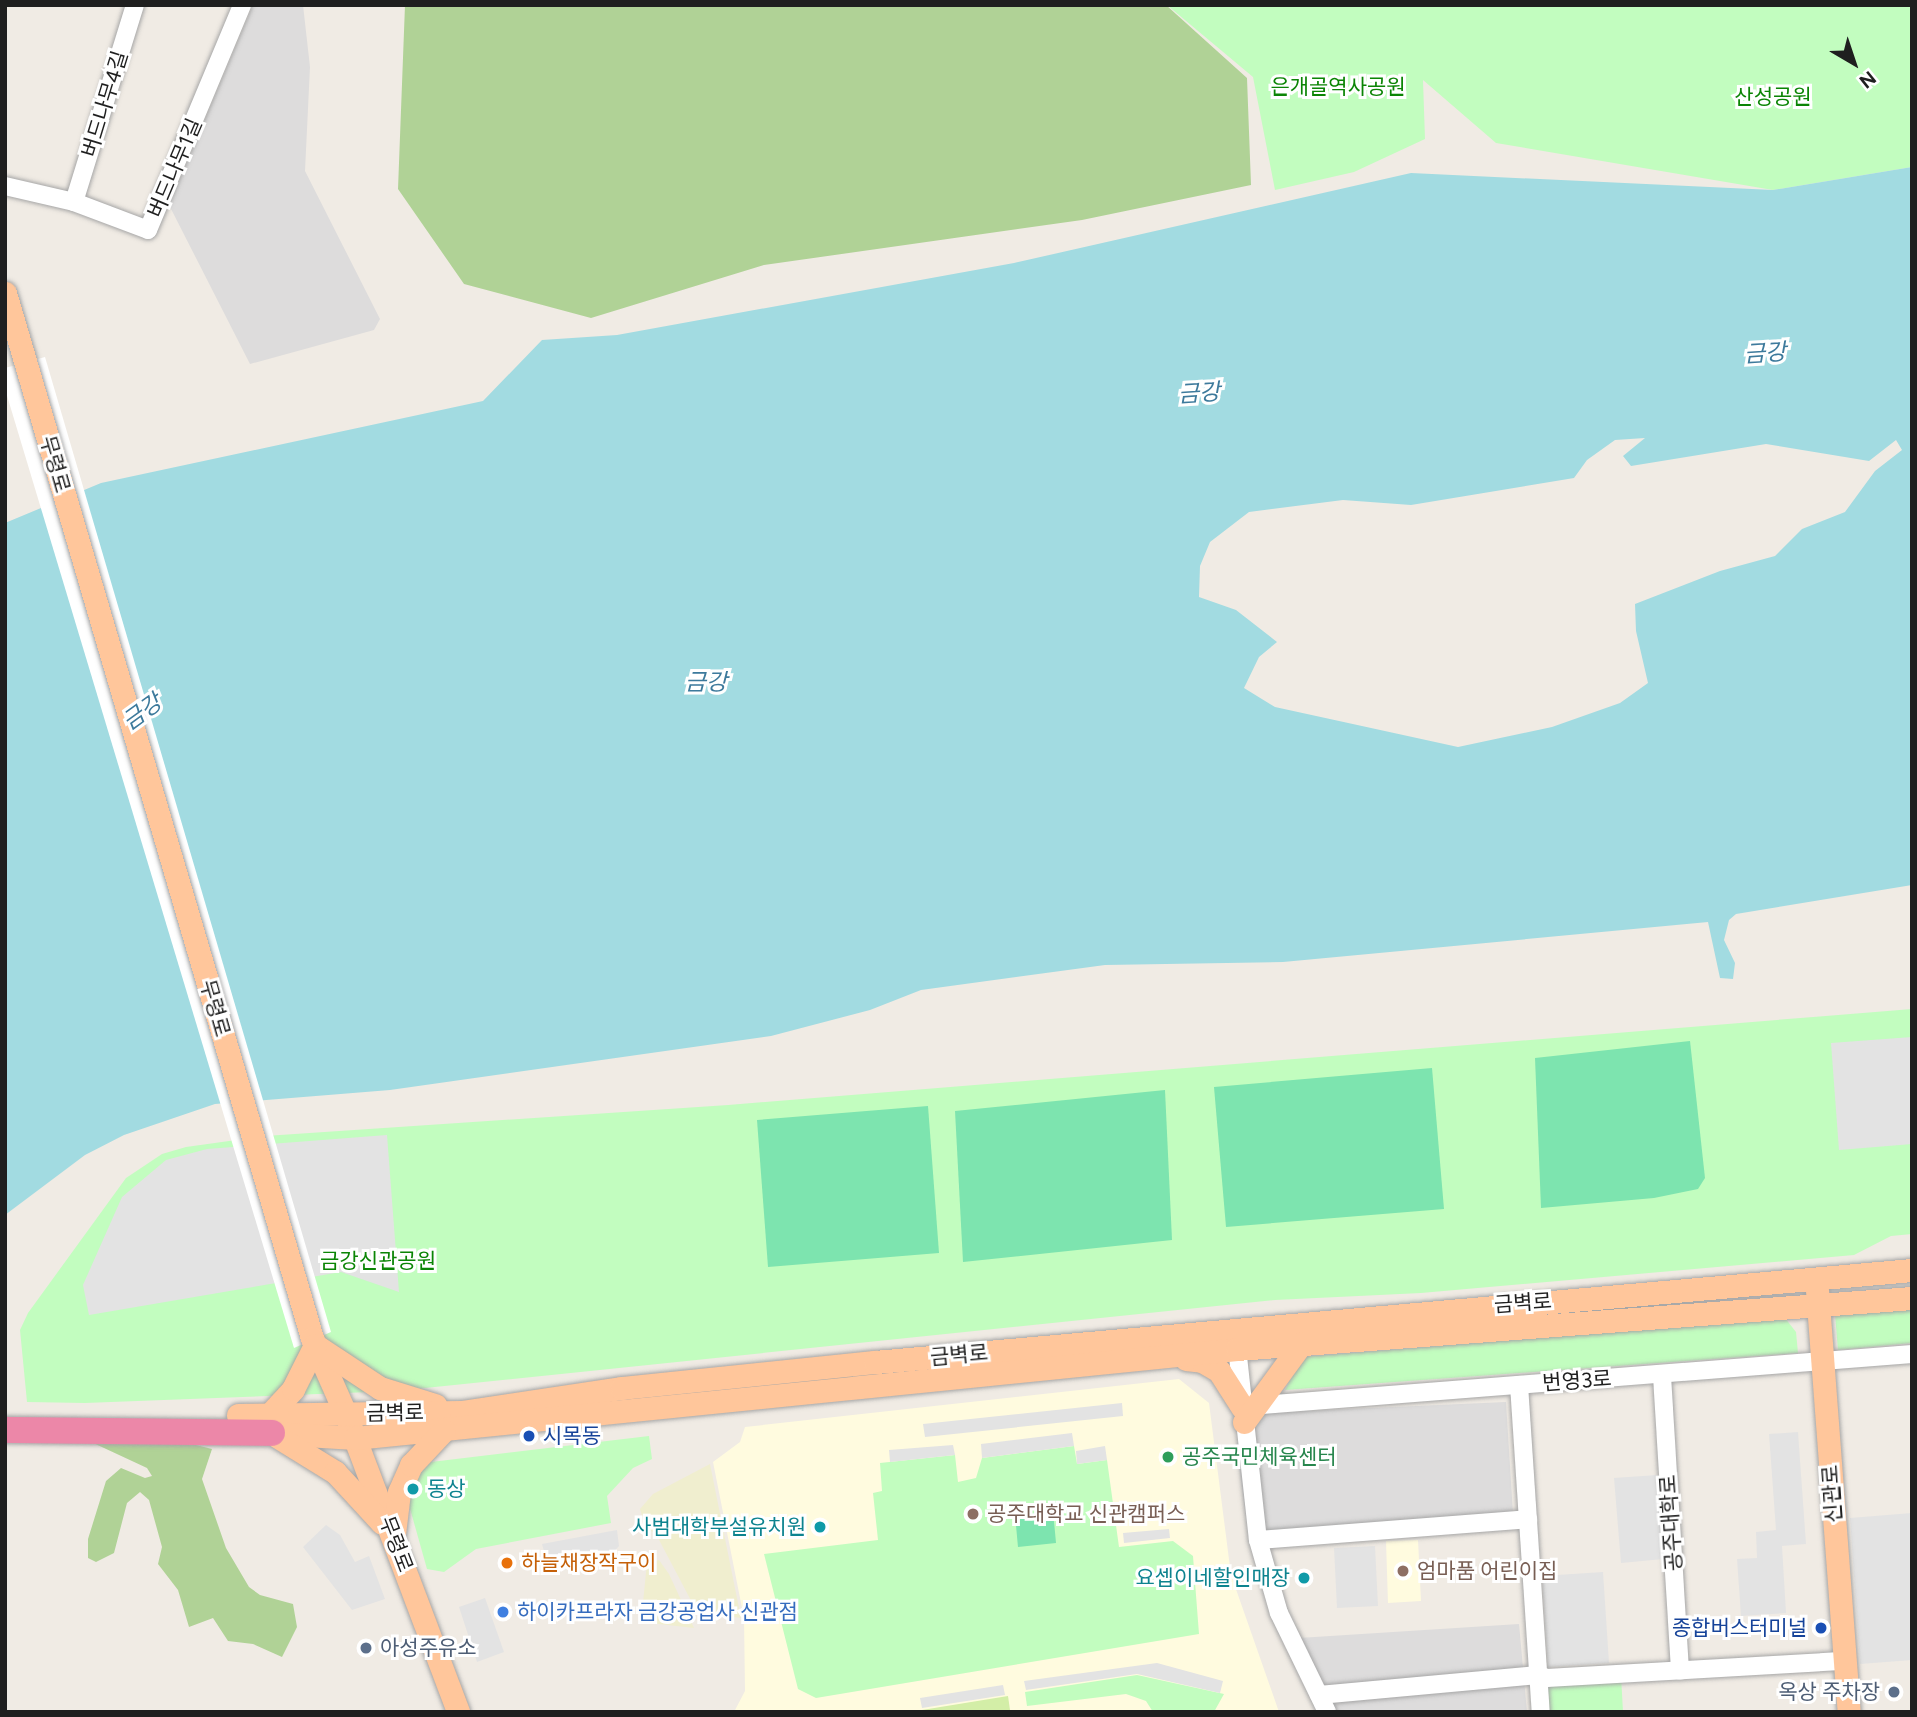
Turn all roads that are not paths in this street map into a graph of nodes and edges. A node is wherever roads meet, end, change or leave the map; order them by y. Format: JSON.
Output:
{"nodes":[{"id":1,"x":135,"y":5,"type":"edge"},
{"id":2,"x":242,"y":5,"type":"edge"},
{"id":3,"x":5,"y":186,"type":"edge"},
{"id":4,"x":74,"y":202,"type":"junction"},
{"id":5,"x":5,"y":293,"type":"edge"},
{"id":6,"x":5,"y":326,"type":"edge"},
{"id":7,"x":25,"y":361,"type":"junction"},
{"id":8,"x":1912,"y":1270,"type":"edge"},
{"id":9,"x":1816,"y":1277,"type":"junction"},
{"id":10,"x":1912,"y":1298,"type":"edge"},
{"id":11,"x":1819,"y":1304,"type":"junction"},
{"id":12,"x":1236,"y":1339,"type":"junction"},
{"id":13,"x":313,"y":1342,"type":"junction"},
{"id":14,"x":1301,"y":1344,"type":"junction"},
{"id":15,"x":1912,"y":1354,"type":"edge"},
{"id":16,"x":1169,"y":1356,"type":"junction"},
{"id":17,"x":1822,"y":1363,"type":"junction"},
{"id":18,"x":1662,"y":1376,"type":"junction"},
{"id":19,"x":1519,"y":1385,"type":"junction"},
{"id":20,"x":1247,"y":1411,"type":"junction"},
{"id":21,"x":461,"y":1412,"type":"junction"},
{"id":22,"x":5,"y":1413,"type":"edge"},
{"id":23,"x":238,"y":1415,"type":"joint"},
{"id":24,"x":346,"y":1415,"type":"junction"},
{"id":25,"x":270,"y":1424,"type":"junction"},
{"id":26,"x":5,"y":1430,"type":"edge"},
{"id":27,"x":444,"y":1430,"type":"junction"},
{"id":28,"x":355,"y":1438,"type":"junction"},
{"id":29,"x":1528,"y":1519,"type":"junction"},
{"id":30,"x":394,"y":1537,"type":"junction"},
{"id":31,"x":1258,"y":1540,"type":"junction"},
{"id":32,"x":1845,"y":1661,"type":"junction"},
{"id":33,"x":1680,"y":1670,"type":"junction"},
{"id":34,"x":1538,"y":1675,"type":"junction"},
{"id":35,"x":1323,"y":1703,"type":"edge"},
{"id":36,"x":458,"y":1712,"type":"edge"},
{"id":37,"x":1541,"y":1712,"type":"edge"},
{"id":38,"x":1849,"y":1712,"type":"edge"}],
"edges":[{"from":1,"to":4,"type":"street","name":"버드나무4길"},
{"from":2,"to":4,"type":"street","name":"버드나무1길"},
{"from":3,"to":4,"type":"street","name":"버드나무1길"},
{"from":5,"to":7,"type":"main road","name":"무령로"},
{"from":6,"to":7,"type":"main road"},
{"from":7,"to":13,"type":"main road","name":"무령로"},
{"from":8,"to":9,"type":"main road","name":"금벽로"},
{"from":9,"to":11,"type":"main road","name":"신관로"},
{"from":9,"to":12,"type":"main road","name":"금벽로"},
{"from":10,"to":11,"type":"main road","name":"금벽로"},
{"from":11,"to":14,"type":"main road","name":"금벽로"},
{"from":11,"to":17,"type":"main road","name":"신관로"},
{"from":12,"to":14,"type":"main road","name":"금벽로"},
{"from":12,"to":16,"type":"main road","name":"금벽로"},
{"from":12,"to":20,"type":"street"},
{"from":12,"to":21,"type":"main road","name":"금벽로"},
{"from":13,"to":21,"type":"main road"},
{"from":13,"to":24,"type":"main road","name":"무령로"},
{"from":13,"to":25,"type":"main road"},
{"from":14,"to":20,"type":"main road"},
{"from":15,"to":17,"type":"street","name":"번영3로"},
{"from":16,"to":20,"type":"main road"},
{"from":16,"to":27,"type":"main road","name":"금벽로"},
{"from":17,"to":18,"type":"street","name":"번영3로"},
{"from":17,"to":32,"type":"main road","name":"신관로"},
{"from":18,"to":19,"type":"street","name":"번영3로"},
{"from":18,"to":33,"type":"street","name":"공주대학로"},
{"from":19,"to":20,"type":"street","name":"번영3로"},
{"from":19,"to":29,"type":"street"},
{"from":20,"to":31,"type":"street"},
{"from":21,"to":24,"type":"main road","name":"금벽로"},
{"from":22,"to":23,"type":"highway","name":"금벽로"},
{"from":23,"to":25,"type":"main road","name":"금벽로"},
{"from":24,"to":25,"type":"main road","name":"금벽로"},
{"from":24,"to":28,"type":"main road","name":"무령로"},
{"from":25,"to":26,"type":"highway","name":"금벽로"},
{"from":25,"to":28,"type":"main road","name":"금벽로"},
{"from":25,"to":30,"type":"main road"},
{"from":27,"to":28,"type":"main road","name":"금벽로"},
{"from":27,"to":30,"type":"main road"},
{"from":28,"to":30,"type":"main road","name":"무령로"},
{"from":29,"to":31,"type":"street"},
{"from":29,"to":34,"type":"street"},
{"from":30,"to":36,"type":"main road","name":"무령로"},
{"from":31,"to":35,"type":"street"},
{"from":32,"to":33,"type":"street"},
{"from":32,"to":38,"type":"main road","name":"신관로"},
{"from":33,"to":34,"type":"street"},
{"from":34,"to":35,"type":"street"},
{"from":34,"to":37,"type":"street"}]}
